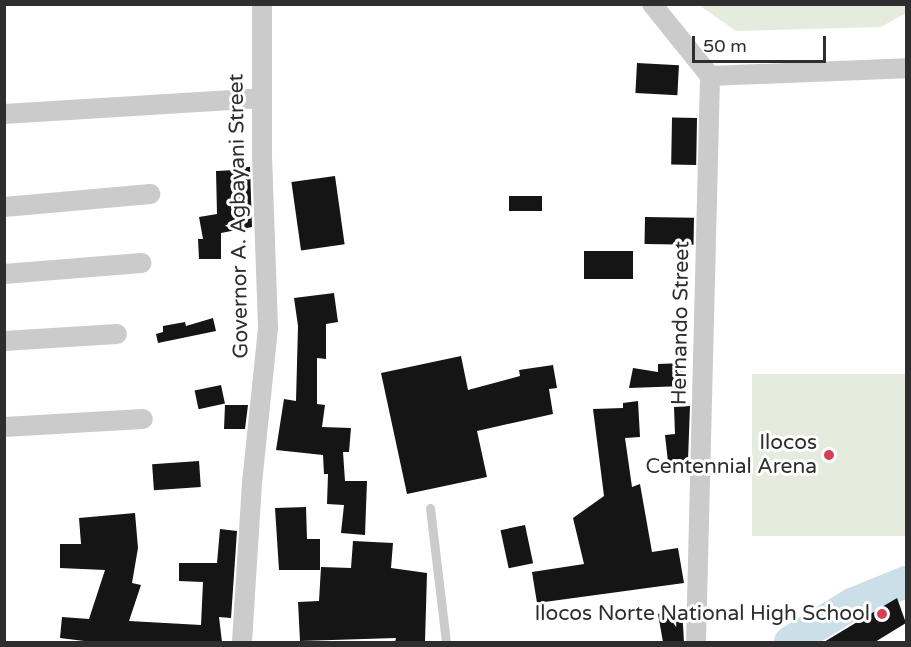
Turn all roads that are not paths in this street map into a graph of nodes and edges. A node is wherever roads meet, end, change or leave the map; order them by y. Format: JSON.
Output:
{"nodes":[{"id":1,"x":261,"y":4,"type":"edge"},
{"id":2,"x":652,"y":4,"type":"edge"},
{"id":3,"x":906,"y":68,"type":"edge"},
{"id":4,"x":710,"y":76,"type":"junction"},
{"id":5,"x":262,"y":98,"type":"junction"},
{"id":6,"x":4,"y":114,"type":"edge"},
{"id":7,"x":150,"y":194,"type":"dead end"},
{"id":8,"x":4,"y":207,"type":"edge"},
{"id":9,"x":142,"y":263,"type":"dead end"},
{"id":10,"x":4,"y":274,"type":"edge"},
{"id":11,"x":117,"y":334,"type":"dead end"},
{"id":12,"x":4,"y":341,"type":"edge"},
{"id":13,"x":143,"y":419,"type":"dead end"},
{"id":14,"x":4,"y":427,"type":"edge"},
{"id":15,"x":430,"y":508,"type":"dead end"},
{"id":16,"x":242,"y":642,"type":"edge"},
{"id":17,"x":446,"y":642,"type":"edge"},
{"id":18,"x":696,"y":642,"type":"edge"}],
"edges":[{"from":1,"to":5,"type":"street","name":"Governor A. Agbayani Street"},
{"from":2,"to":4,"type":"street"},
{"from":3,"to":4,"type":"street"},
{"from":4,"to":18,"type":"street","name":"Hernando Street"},
{"from":5,"to":6,"type":"street"},
{"from":5,"to":16,"type":"street","name":"Governor A. Agbayani Street"},
{"from":7,"to":8,"type":"street"},
{"from":9,"to":10,"type":"street"},
{"from":11,"to":12,"type":"street"},
{"from":13,"to":14,"type":"street"},
{"from":15,"to":17,"type":"lane"}]}
